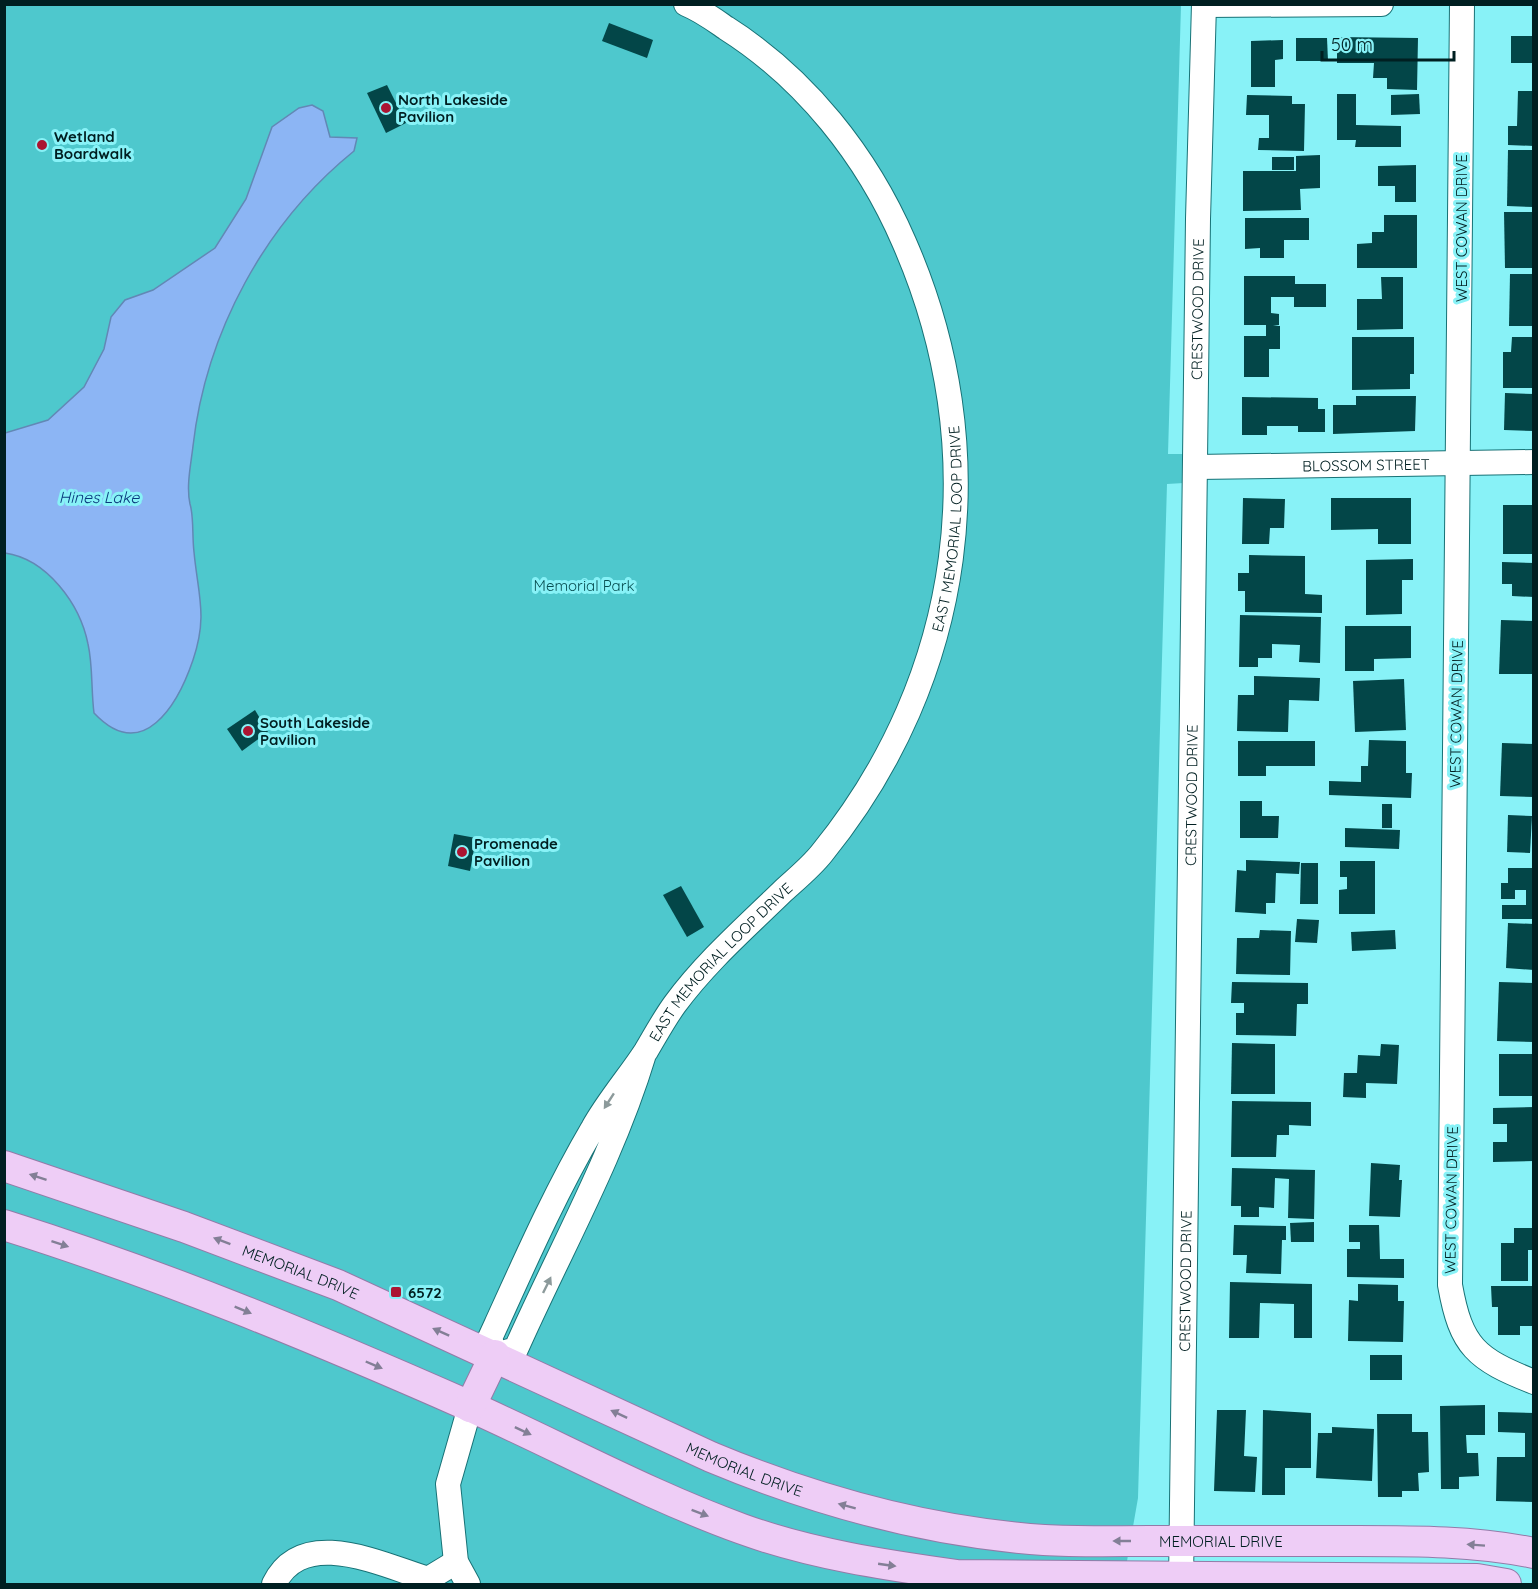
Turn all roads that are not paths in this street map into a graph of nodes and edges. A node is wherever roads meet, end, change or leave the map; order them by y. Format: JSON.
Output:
{"nodes":[{"id":1,"x":686,"y":4,"type":"edge"},
{"id":2,"x":1381,"y":4,"type":"edge"},
{"id":3,"x":1462,"y":4,"type":"edge"},
{"id":4,"x":1204,"y":5,"type":"edge"},
{"id":5,"x":1533,"y":462,"type":"edge"},
{"id":6,"x":1459,"y":464,"type":"junction"},
{"id":7,"x":1196,"y":467,"type":"junction"},
{"id":8,"x":4,"y":1166,"type":"edge"},
{"id":9,"x":4,"y":1225,"type":"edge"},
{"id":10,"x":495,"y":1355,"type":"junction"},
{"id":11,"x":1533,"y":1382,"type":"edge"},
{"id":12,"x":470,"y":1407,"type":"junction"},
{"id":13,"x":1181,"y":1541,"type":"junction"},
{"id":14,"x":1533,"y":1552,"type":"edge"},
{"id":15,"x":456,"y":1562,"type":"junction"},
{"id":16,"x":1533,"y":1573,"type":"edge"},
{"id":17,"x":1477,"y":1579,"type":"junction"},
{"id":18,"x":1181,"y":1581,"type":"edge"},
{"id":19,"x":274,"y":1584,"type":"edge"},
{"id":20,"x":468,"y":1584,"type":"edge"},
{"id":21,"x":1506,"y":1584,"type":"edge"}],
"edges":[{"from":1,"to":10,"type":"street","name":"EAST MEMORIAL LOOP DRIVE"},
{"from":2,"to":4,"type":"street"},
{"from":3,"to":6,"type":"street","name":"WEST COWAN DRIVE"},
{"from":4,"to":7,"type":"street","name":"CRESTWOOD DRIVE"},
{"from":5,"to":6,"type":"street","name":"BLOSSOM STREET"},
{"from":6,"to":7,"type":"street","name":"BLOSSOM STREET"},
{"from":6,"to":11,"type":"street","name":"WEST COWAN DRIVE"},
{"from":7,"to":13,"type":"street","name":"CRESTWOOD DRIVE"},
{"from":10,"to":8,"type":"main road","name":"MEMORIAL DRIVE","one_way":true},
{"from":9,"to":12,"type":"main road","one_way":true},
{"from":10,"to":12,"type":"main road"},
{"from":13,"to":10,"type":"main road","name":"MEMORIAL DRIVE","one_way":true},
{"from":12,"to":15,"type":"street"},
{"from":12,"to":18,"type":"main road","one_way":true},
{"from":14,"to":13,"type":"main road","name":"MEMORIAL DRIVE","one_way":true},
{"from":13,"to":18,"type":"street","name":"CRESTWOOD DRIVE"},
{"from":15,"to":19,"type":"street"},
{"from":15,"to":20,"type":"street"},
{"from":16,"to":17,"type":"main road"},
{"from":17,"to":18,"type":"main road"},
{"from":17,"to":21,"type":"main road"}]}
